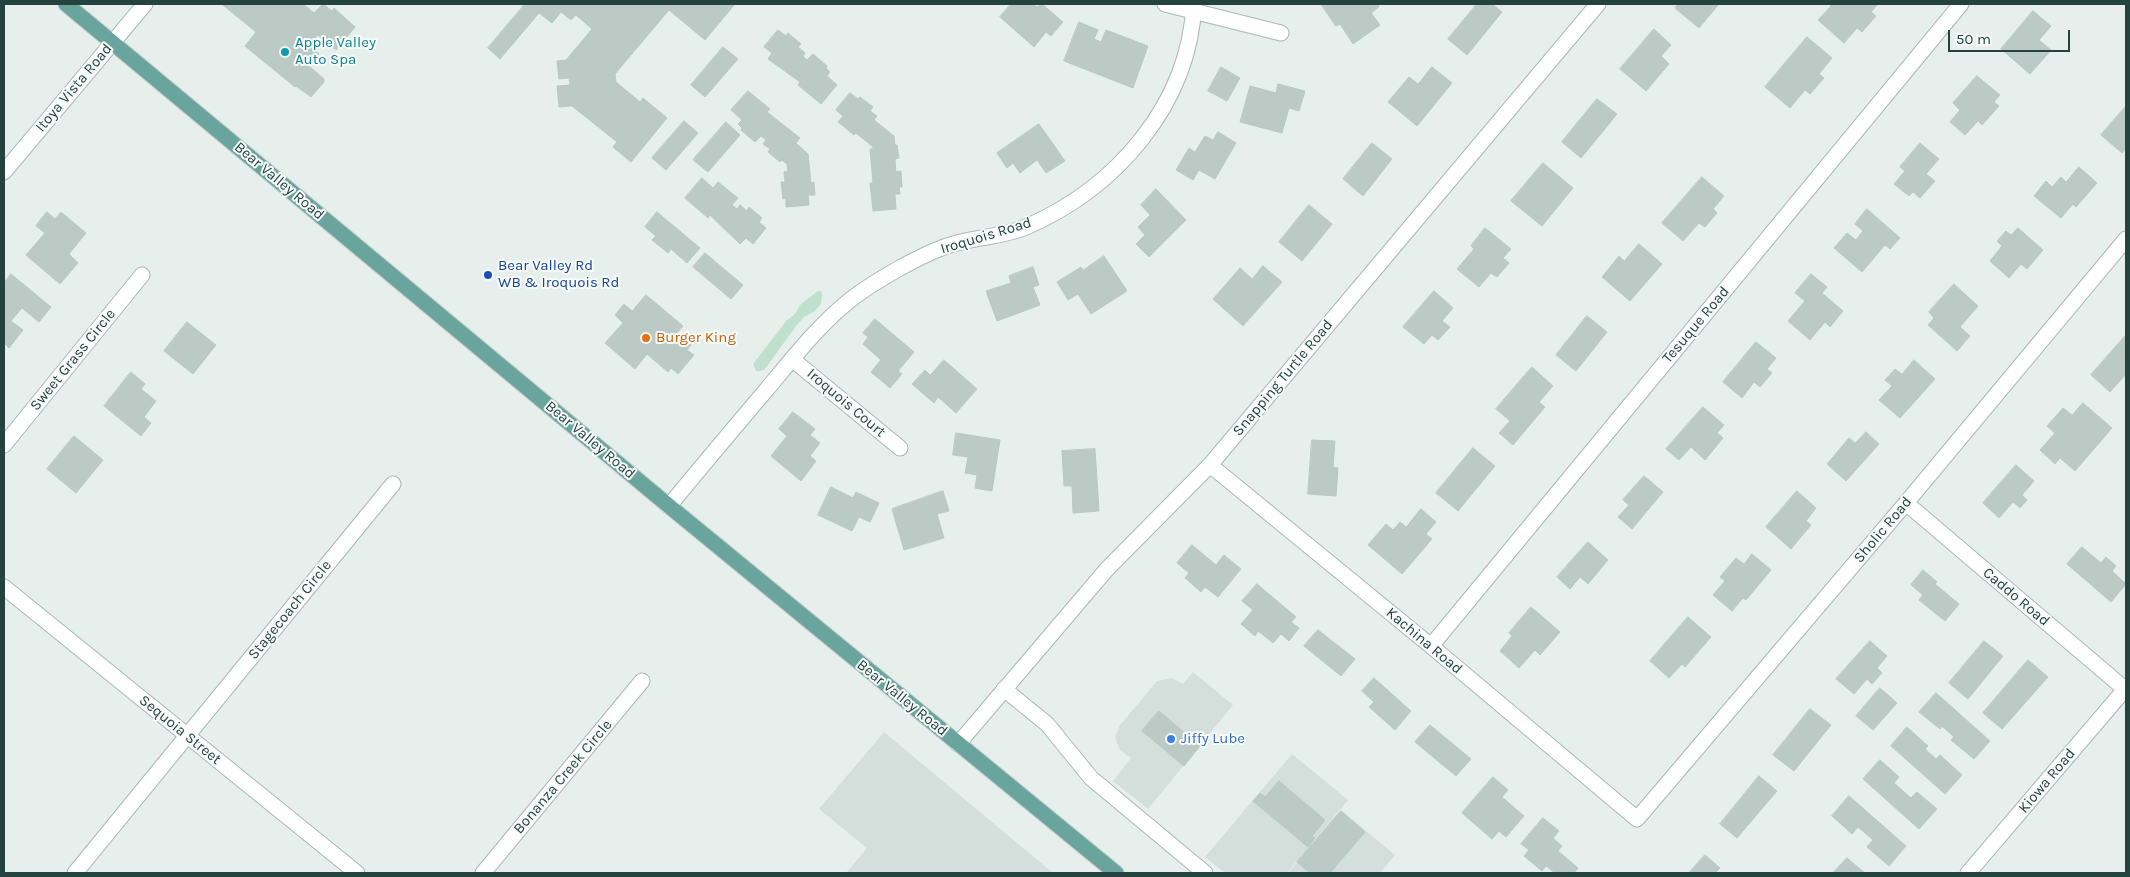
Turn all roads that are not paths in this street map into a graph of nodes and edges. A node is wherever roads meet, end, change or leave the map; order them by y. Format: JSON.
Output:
{"nodes":[{"id":1,"x":66,"y":4,"type":"edge"},
{"id":2,"x":145,"y":4,"type":"edge"},
{"id":3,"x":1165,"y":4,"type":"edge"},
{"id":4,"x":1598,"y":4,"type":"edge"},
{"id":5,"x":1961,"y":4,"type":"edge"},
{"id":6,"x":1194,"y":8,"type":"edge"},
{"id":7,"x":1281,"y":33,"type":"dead end"},
{"id":8,"x":112,"y":42,"type":"junction"},
{"id":9,"x":4,"y":172,"type":"edge"},
{"id":10,"x":2126,"y":239,"type":"edge"},
{"id":11,"x":142,"y":276,"type":"dead end"},
{"id":12,"x":792,"y":359,"type":"junction"},
{"id":13,"x":4,"y":445,"type":"edge"},
{"id":14,"x":900,"y":448,"type":"dead end"},
{"id":15,"x":1210,"y":465,"type":"junction"},
{"id":16,"x":393,"y":484,"type":"dead end"},
{"id":17,"x":1906,"y":503,"type":"junction"},
{"id":18,"x":669,"y":506,"type":"junction"},
{"id":19,"x":4,"y":587,"type":"edge"},
{"id":20,"x":1431,"y":646,"type":"junction"},
{"id":21,"x":642,"y":681,"type":"dead end"},
{"id":22,"x":1004,"y":689,"type":"junction"},
{"id":23,"x":2126,"y":689,"type":"edge"},
{"id":24,"x":187,"y":735,"type":"junction"},
{"id":25,"x":958,"y":744,"type":"junction"},
{"id":26,"x":1637,"y":819,"type":"joint"},
{"id":27,"x":74,"y":873,"type":"edge"},
{"id":28,"x":357,"y":873,"type":"edge"},
{"id":29,"x":483,"y":873,"type":"edge"},
{"id":30,"x":1116,"y":873,"type":"edge"},
{"id":31,"x":1205,"y":873,"type":"edge"},
{"id":32,"x":1968,"y":873,"type":"edge"}],
"edges":[{"from":1,"to":8,"type":"main road","name":"Bear Valley Road"},
{"from":2,"to":8,"type":"street","name":"Itoya Vista Road"},
{"from":3,"to":6,"type":"street"},
{"from":4,"to":15,"type":"street","name":"Snapping Turtle Road"},
{"from":5,"to":20,"type":"street","name":"Tesuque Road"},
{"from":6,"to":7,"type":"street"},
{"from":6,"to":12,"type":"street","name":"Iroquois Road"},
{"from":8,"to":9,"type":"street","name":"Itoya Vista Road"},
{"from":8,"to":18,"type":"main road","name":"Bear Valley Road"},
{"from":10,"to":17,"type":"street","name":"Sholic Road"},
{"from":11,"to":13,"type":"street","name":"Sweet Grass Circle"},
{"from":12,"to":14,"type":"street","name":"Iroquois Court"},
{"from":12,"to":18,"type":"street","name":"Iroquois Road"},
{"from":15,"to":20,"type":"street","name":"Kachina Road"},
{"from":15,"to":22,"type":"street","name":"Snapping Turtle Road"},
{"from":16,"to":24,"type":"street","name":"Stagecoach Circle"},
{"from":17,"to":23,"type":"street","name":"Caddo Road"},
{"from":17,"to":26,"type":"street","name":"Sholic Road"},
{"from":18,"to":25,"type":"main road","name":"Bear Valley Road"},
{"from":19,"to":24,"type":"street","name":"Sequoia Street"},
{"from":20,"to":26,"type":"street","name":"Kachina Road"},
{"from":21,"to":29,"type":"street","name":"Bonanza Creek Circle"},
{"from":22,"to":25,"type":"street","name":"Snapping Turtle Road"},
{"from":22,"to":31,"type":"street"},
{"from":23,"to":32,"type":"street","name":"Kiowa Road"},
{"from":24,"to":27,"type":"street","name":"Stagecoach Circle"},
{"from":24,"to":28,"type":"street","name":"Sequoia Street"},
{"from":25,"to":30,"type":"main road","name":"Bear Valley Road"}]}
